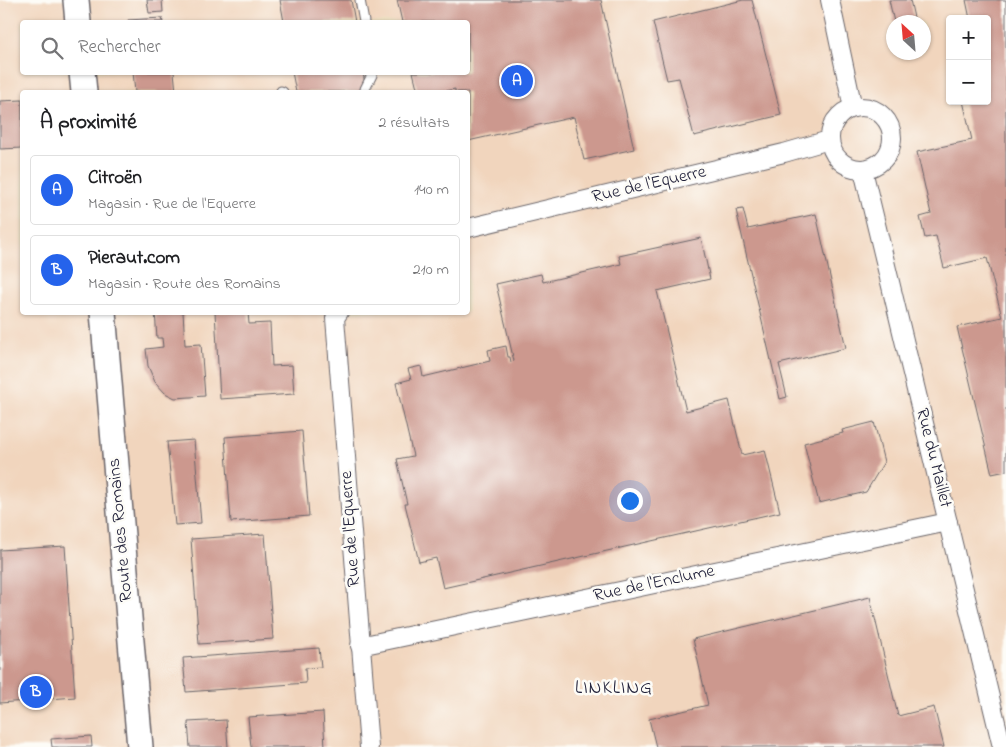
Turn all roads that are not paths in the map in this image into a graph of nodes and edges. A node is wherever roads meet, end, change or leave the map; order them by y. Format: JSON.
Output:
{"nodes":[{"id":1,"x":76,"y":0,"type":"edge"},
{"id":2,"x":360,"y":0,"type":"edge"},
{"id":3,"x":830,"y":0,"type":"edge"},
{"id":4,"x":78,"y":20,"type":"edge"},
{"id":5,"x":364,"y":20,"type":"edge"},
{"id":6,"x":82,"y":75,"type":"edge"},
{"id":7,"x":372,"y":75,"type":"edge"},
{"id":8,"x":365,"y":89,"type":"dead end"},
{"id":9,"x":84,"y":90,"type":"edge"},
{"id":10,"x":853,"y":108,"type":"junction"},
{"id":11,"x":829,"y":140,"type":"junction"},
{"id":12,"x":863,"y":170,"type":"junction"},
{"id":13,"x":470,"y":228,"type":"edge"},
{"id":14,"x":103,"y":315,"type":"edge"},
{"id":15,"x":337,"y":315,"type":"edge"},
{"id":16,"x":948,"y":522,"type":"junction"},
{"id":17,"x":360,"y":646,"type":"junction"},
{"id":18,"x":140,"y":747,"type":"edge"},
{"id":19,"x":369,"y":747,"type":"edge"},
{"id":20,"x":1002,"y":747,"type":"edge"}],
"edges":[{"from":1,"to":4,"type":"street"},
{"from":2,"to":5,"type":"lane"},
{"from":3,"to":10,"type":"street"},
{"from":6,"to":9,"type":"street"},
{"from":7,"to":8,"type":"lane"},
{"from":10,"to":11,"type":"street"},
{"from":10,"to":12,"type":"street"},
{"from":11,"to":12,"type":"street"},
{"from":11,"to":13,"type":"street","name":"Rue de l'Equerre"},
{"from":12,"to":16,"type":"street","name":"Rue du Maillet"},
{"from":14,"to":18,"type":"street","name":"Route des Romains"},
{"from":15,"to":17,"type":"street","name":"Rue de l'Equerre"},
{"from":16,"to":17,"type":"street","name":"Rue de l'Enclume"},
{"from":16,"to":20,"type":"street","name":"Rue du Maillet"},
{"from":17,"to":19,"type":"street","name":"Rue de l'Equerre"}]}
